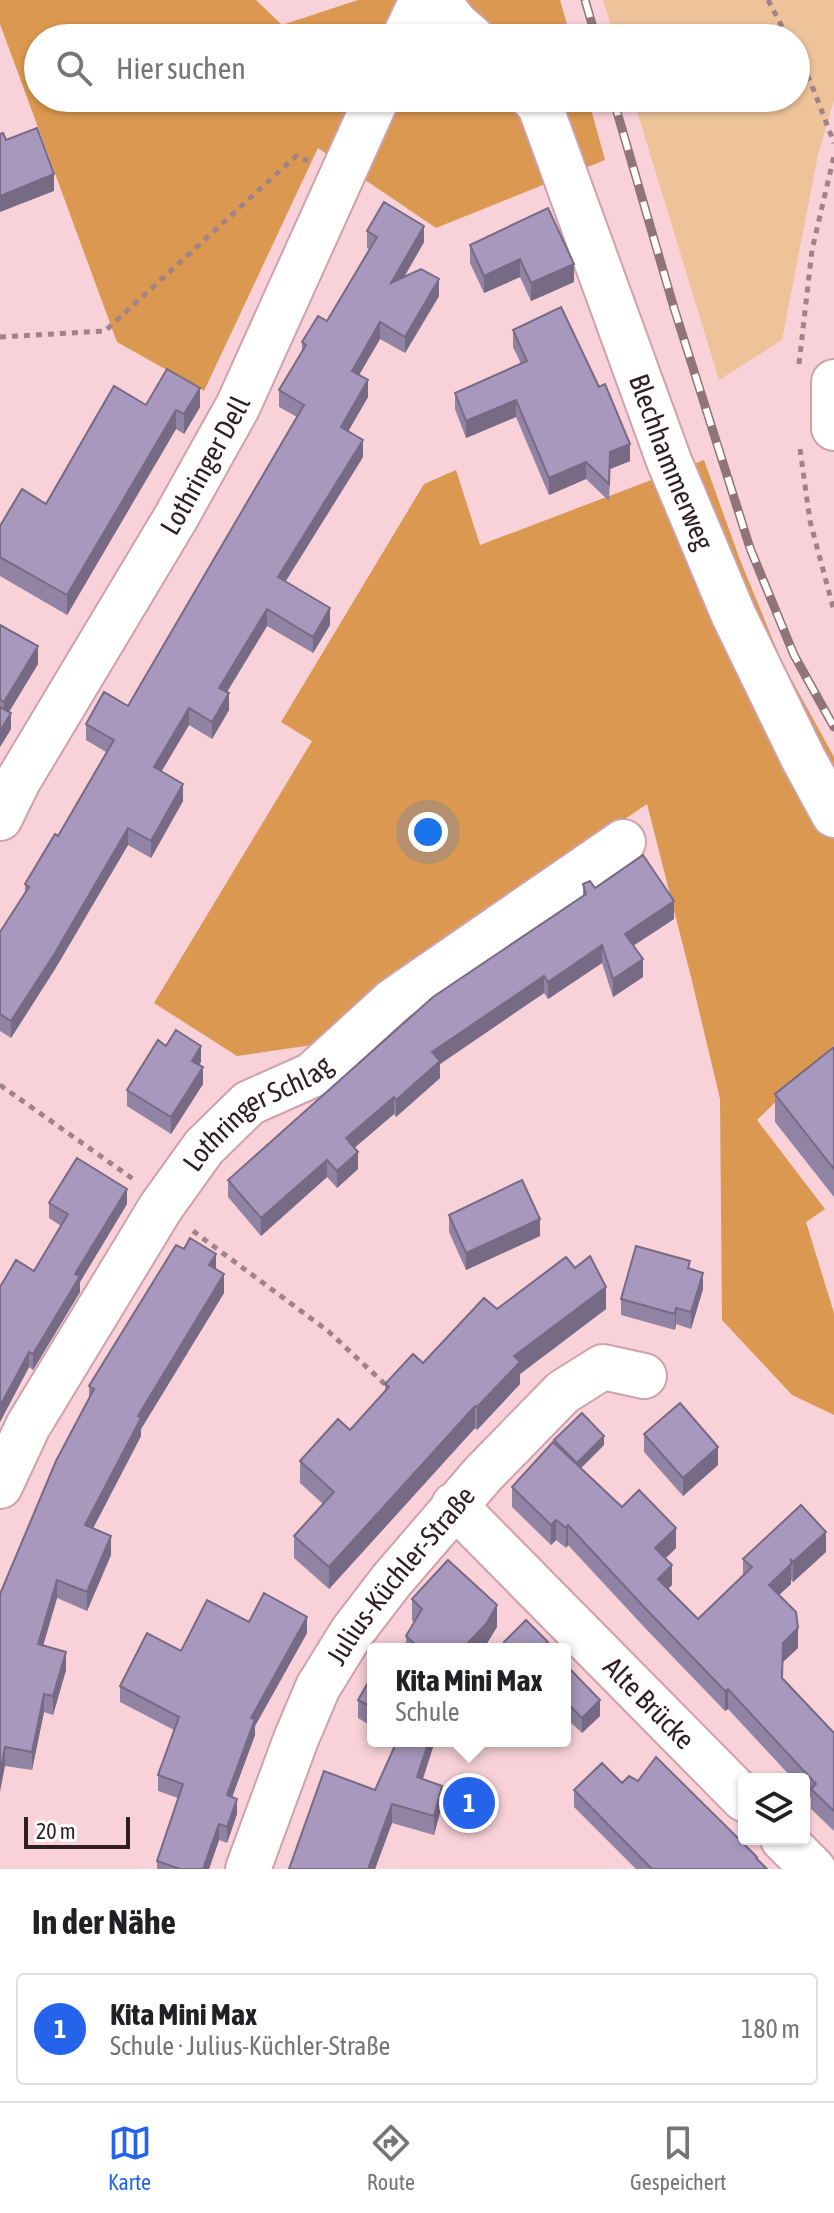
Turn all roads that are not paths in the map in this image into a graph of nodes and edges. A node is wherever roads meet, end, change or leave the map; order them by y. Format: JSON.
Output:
{"nodes":[{"id":1,"x":422,"y":0,"type":"edge"},
{"id":2,"x":437,"y":0,"type":"edge"},
{"id":3,"x":411,"y":24,"type":"edge"},
{"id":4,"x":456,"y":24,"type":"edge"},
{"id":5,"x":371,"y":112,"type":"edge"},
{"id":6,"x":542,"y":112,"type":"edge"},
{"id":7,"x":834,"y":382,"type":"edge"},
{"id":8,"x":834,"y":428,"type":"edge"},
{"id":9,"x":834,"y":815,"type":"edge"},
{"id":10,"x":0,"y":818,"type":"edge"},
{"id":11,"x":623,"y":842,"type":"dead end"},
{"id":12,"x":644,"y":1376,"type":"dead end"},
{"id":13,"x":0,"y":1486,"type":"edge"},
{"id":14,"x":454,"y":1505,"type":"junction"},
{"id":15,"x":738,"y":1793,"type":"edge"},
{"id":16,"x":789,"y":1845,"type":"edge"},
{"id":17,"x":248,"y":1869,"type":"edge"},
{"id":18,"x":813,"y":1869,"type":"edge"}],
"edges":[{"from":1,"to":3,"type":"street"},
{"from":2,"to":4,"type":"street"},
{"from":5,"to":10,"type":"street","name":"Lothringer Dell"},
{"from":6,"to":9,"type":"street","name":"Blechhammerweg"},
{"from":7,"to":8,"type":"street"},
{"from":11,"to":13,"type":"street","name":"Lothringer Schlag"},
{"from":12,"to":14,"type":"street","name":"Julius-Küchler-Straße"},
{"from":14,"to":15,"type":"street","name":"Alte Brücke"},
{"from":14,"to":17,"type":"street","name":"Julius-Küchler-Straße"},
{"from":16,"to":18,"type":"street"}]}
